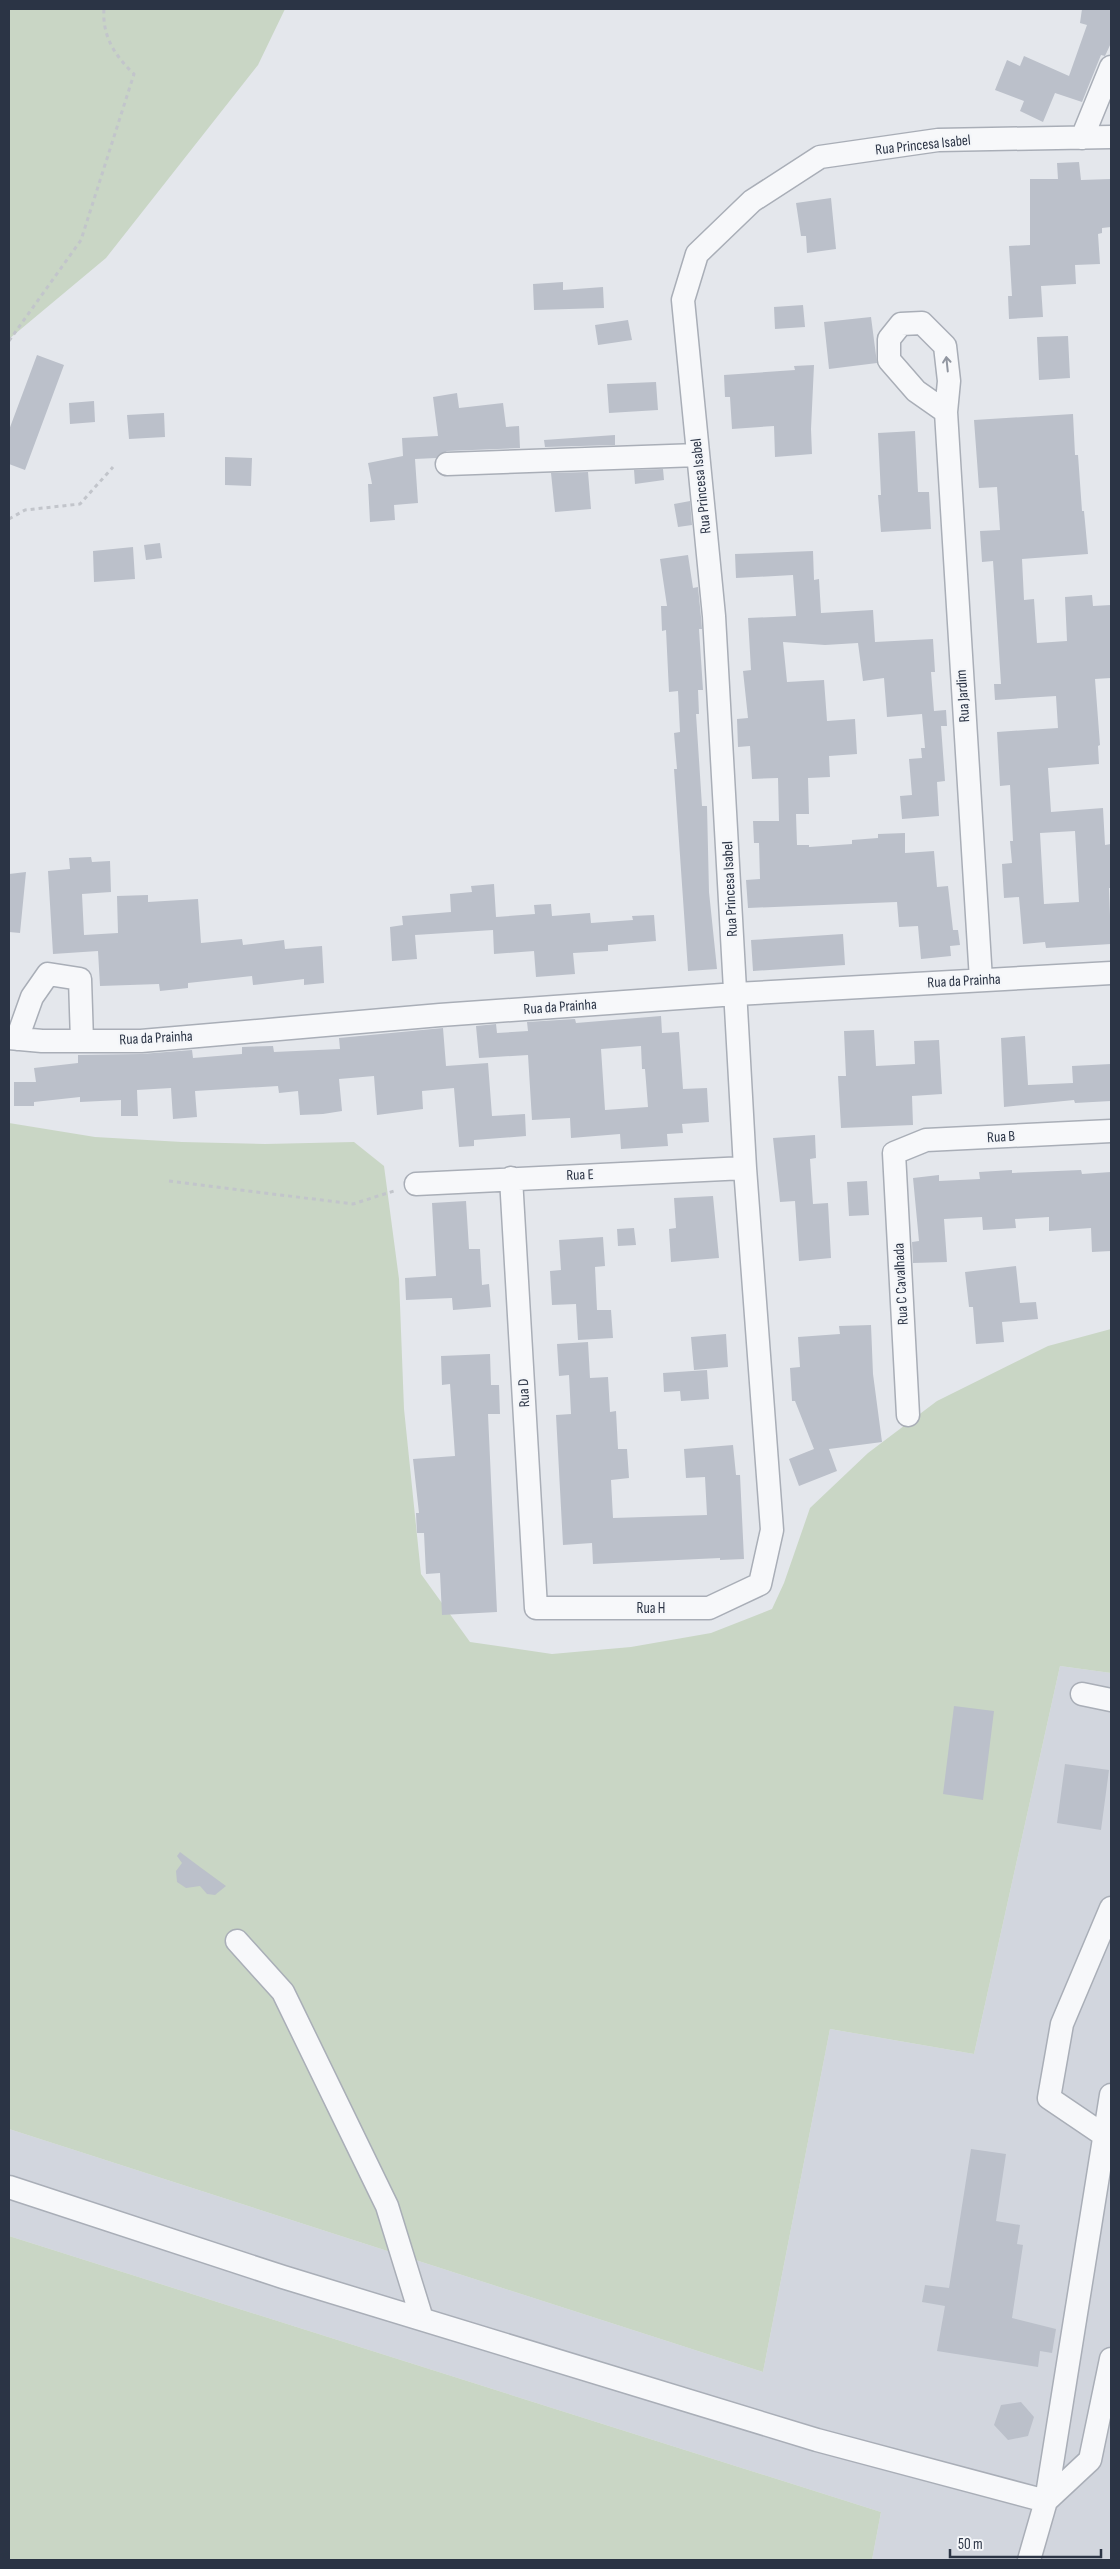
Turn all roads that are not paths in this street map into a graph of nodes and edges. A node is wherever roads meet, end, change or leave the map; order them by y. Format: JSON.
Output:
{"nodes":[{"id":1,"x":1111,"y":67,"type":"edge"},
{"id":2,"x":1111,"y":137,"type":"edge"},
{"id":3,"x":1082,"y":138,"type":"junction"},
{"id":4,"x":946,"y":412,"type":"dead end"},
{"id":5,"x":698,"y":455,"type":"junction"},
{"id":6,"x":446,"y":464,"type":"dead end"},
{"id":7,"x":1111,"y":973,"type":"edge"},
{"id":8,"x":981,"y":980,"type":"junction"},
{"id":9,"x":736,"y":994,"type":"junction"},
{"id":10,"x":13,"y":1038,"type":"edge"},
{"id":11,"x":82,"y":1041,"type":"junction"},
{"id":12,"x":1111,"y":1131,"type":"edge"},
{"id":13,"x":894,"y":1153,"type":"joint"},
{"id":14,"x":745,"y":1168,"type":"junction"},
{"id":15,"x":511,"y":1178,"type":"junction"},
{"id":16,"x":416,"y":1184,"type":"road end"},
{"id":17,"x":908,"y":1415,"type":"dead end"},
{"id":18,"x":536,"y":1608,"type":"joint"},
{"id":19,"x":1082,"y":1694,"type":"dead end"},
{"id":20,"x":1111,"y":1700,"type":"edge"},
{"id":21,"x":1111,"y":1908,"type":"edge"},
{"id":22,"x":237,"y":1941,"type":"dead end"},
{"id":23,"x":1111,"y":2095,"type":"edge"},
{"id":24,"x":1109,"y":2138,"type":"edge"},
{"id":25,"x":9,"y":2188,"type":"edge"},
{"id":26,"x":422,"y":2319,"type":"junction"},
{"id":27,"x":1111,"y":2359,"type":"edge"},
{"id":28,"x":1046,"y":2501,"type":"junction"},
{"id":29,"x":1029,"y":2560,"type":"edge"}],
"edges":[{"from":1,"to":3,"type":"street"},
{"from":2,"to":3,"type":"street","name":"Rua Princesa Isabel"},
{"from":3,"to":5,"type":"street","name":"Rua Princesa Isabel"},
{"from":4,"to":8,"type":"street","name":"Rua Jardim"},
{"from":5,"to":6,"type":"street"},
{"from":5,"to":9,"type":"street","name":"Rua Princesa Isabel"},
{"from":7,"to":8,"type":"street","name":"Rua da Prainha"},
{"from":8,"to":9,"type":"street","name":"Rua da Prainha"},
{"from":9,"to":11,"type":"street","name":"Rua da Prainha"},
{"from":9,"to":14,"type":"street","name":"Rua Princesa Isabel"},
{"from":10,"to":11,"type":"street","name":"Rua da Prainha"},
{"from":10,"to":11,"type":"street"},
{"from":12,"to":13,"type":"street","name":"Rua B"},
{"from":13,"to":17,"type":"street","name":"Rua C Cavalhada"},
{"from":14,"to":15,"type":"street","name":"Rua E"},
{"from":14,"to":18,"type":"street","name":"Rua H"},
{"from":15,"to":16,"type":"street","name":"Rua E"},
{"from":15,"to":18,"type":"street","name":"Rua D"},
{"from":19,"to":20,"type":"street"},
{"from":21,"to":24,"type":"street"},
{"from":22,"to":26,"type":"street"},
{"from":23,"to":24,"type":"street"},
{"from":24,"to":28,"type":"street"},
{"from":25,"to":26,"type":"street"},
{"from":26,"to":28,"type":"street"},
{"from":27,"to":28,"type":"street"},
{"from":28,"to":29,"type":"street"}]}
